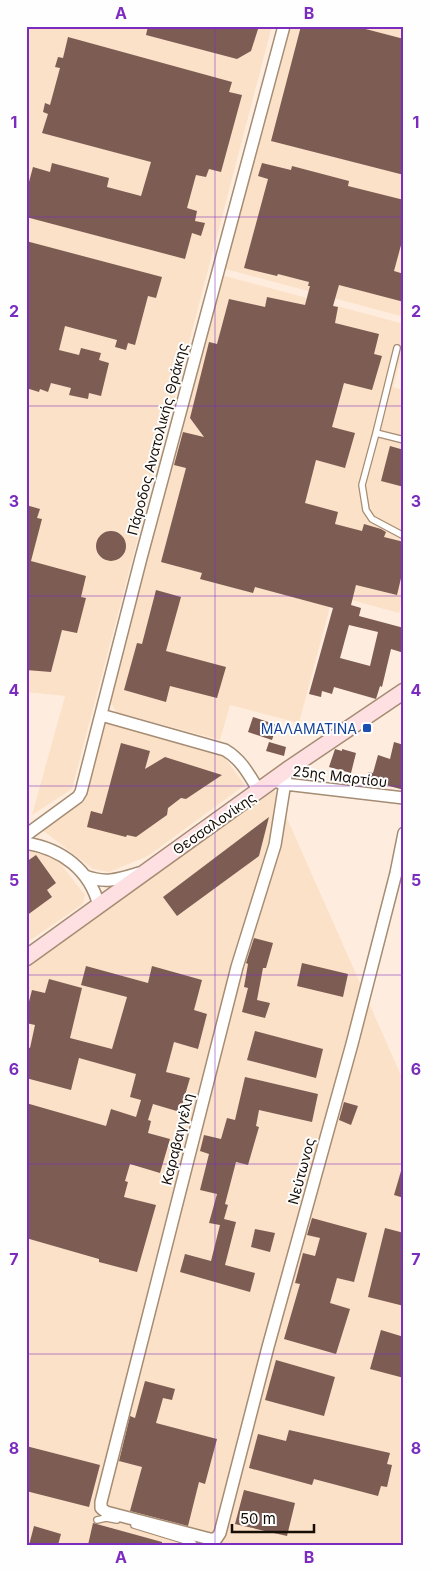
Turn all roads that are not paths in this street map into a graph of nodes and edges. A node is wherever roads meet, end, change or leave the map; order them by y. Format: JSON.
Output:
{"nodes":[{"id":1,"x":284,"y":26,"type":"edge"},
{"id":2,"x":397,"y":348,"type":"dead end"},
{"id":3,"x":376,"y":433,"type":"junction"},
{"id":4,"x":404,"y":440,"type":"edge"},
{"id":5,"x":404,"y":536,"type":"edge"},
{"id":6,"x":404,"y":691,"type":"edge"},
{"id":7,"x":101,"y":715,"type":"junction"},
{"id":8,"x":282,"y":778,"type":"junction"},
{"id":9,"x":259,"y":792,"type":"junction"},
{"id":10,"x":404,"y":798,"type":"edge"},
{"id":11,"x":404,"y":833,"type":"edge"},
{"id":12,"x":26,"y":835,"type":"edge"},
{"id":13,"x":26,"y":843,"type":"edge"},
{"id":14,"x":148,"y":870,"type":"junction"},
{"id":15,"x":85,"y":876,"type":"junction"},
{"id":16,"x":100,"y":906,"type":"junction"},
{"id":17,"x":26,"y":958,"type":"edge"},
{"id":18,"x":108,"y":1513,"type":"joint"},
{"id":19,"x":98,"y":1520,"type":"dead end"},
{"id":20,"x":194,"y":1545,"type":"edge"}],
"edges":[{"from":1,"to":7,"type":"street","name":"Πάροδος Ανατολικής Θράκης"},
{"from":2,"to":3,"type":"lane"},
{"from":3,"to":4,"type":"lane"},
{"from":3,"to":5,"type":"lane"},
{"from":6,"to":8,"type":"main road","name":"Θεσσαλονίκης"},
{"from":7,"to":9,"type":"street"},
{"from":7,"to":12,"type":"street","name":"Πάροδος Ανατολικής Θράκης"},
{"from":8,"to":9,"type":"main road","name":"Θεσσαλονίκης"},
{"from":8,"to":10,"type":"street","name":"25ης Μαρτίου"},
{"from":8,"to":18,"type":"street","name":"Καραβαγγέλη"},
{"from":9,"to":14,"type":"main road","name":"Θεσσαλονίκης"},
{"from":11,"to":18,"type":"street","name":"Νεύτωνος"},
{"from":13,"to":15,"type":"street"},
{"from":14,"to":15,"type":"street"},
{"from":14,"to":16,"type":"main road","name":"Θεσσαλονίκης"},
{"from":15,"to":16,"type":"street"},
{"from":16,"to":17,"type":"main road","name":"Θεσσαλονίκης"},
{"from":19,"to":20,"type":"lane"}]}
